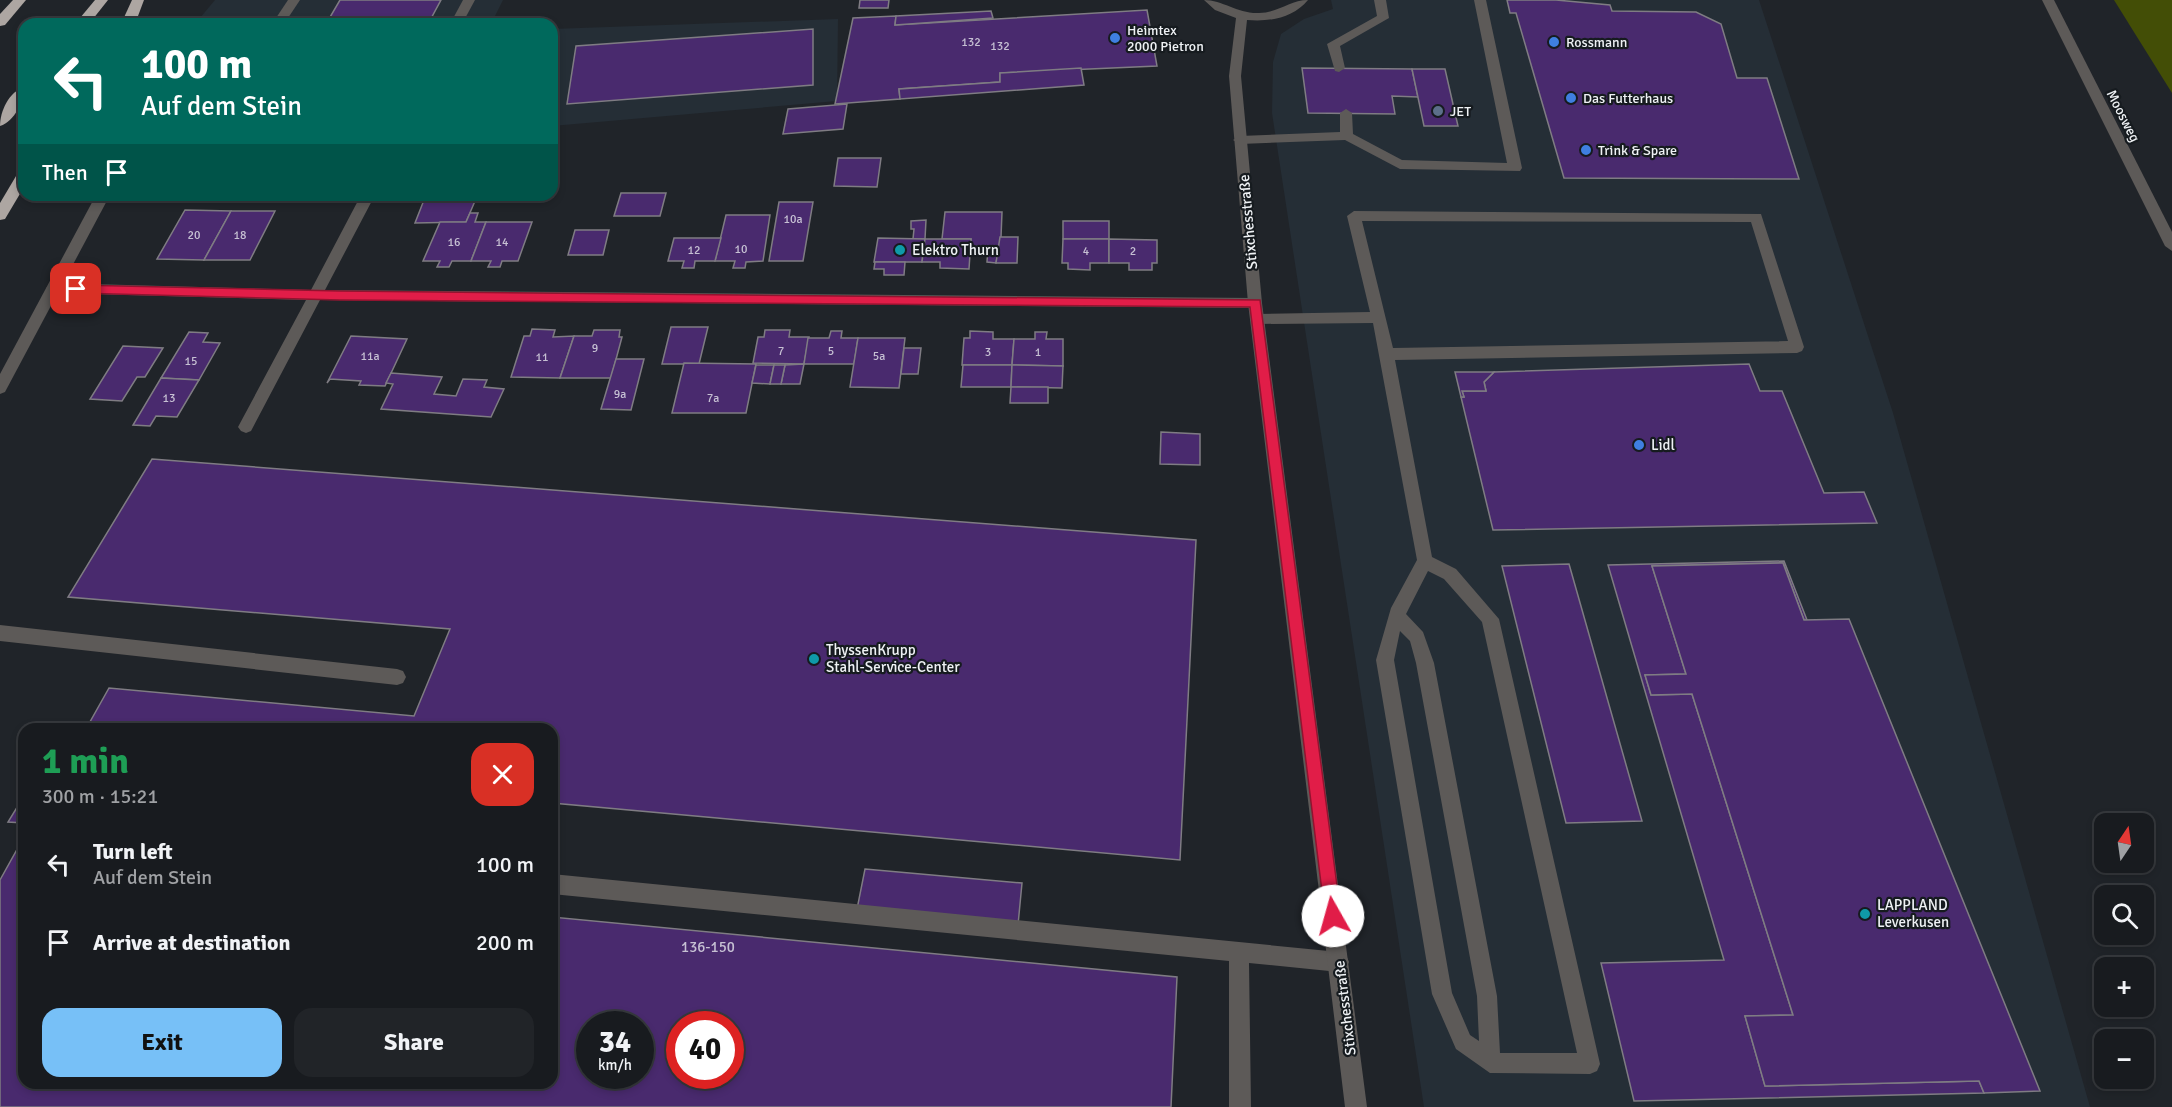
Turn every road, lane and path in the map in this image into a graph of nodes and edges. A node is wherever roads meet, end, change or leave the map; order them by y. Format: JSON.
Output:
{"nodes":[{"id":1,"x":20,"y":0,"type":"edge"},
{"id":2,"x":102,"y":0,"type":"edge"},
{"id":3,"x":138,"y":0,"type":"edge"},
{"id":4,"x":294,"y":0,"type":"edge"},
{"id":5,"x":469,"y":0,"type":"edge"},
{"id":6,"x":1210,"y":0,"type":"edge"},
{"id":7,"x":1302,"y":0,"type":"edge"},
{"id":8,"x":1380,"y":0,"type":"edge"},
{"id":9,"x":1480,"y":0,"type":"edge"},
{"id":10,"x":2048,"y":0,"type":"edge"},
{"id":11,"x":1242,"y":15,"type":"junction"},
{"id":12,"x":87,"y":18,"type":"edge"},
{"id":13,"x":130,"y":18,"type":"edge"},
{"id":14,"x":282,"y":18,"type":"edge"},
{"id":15,"x":459,"y":18,"type":"edge"},
{"id":16,"x":0,"y":22,"type":"edge"},
{"id":17,"x":1340,"y":68,"type":"dead end"},
{"id":18,"x":18,"y":99,"type":"edge"},
{"id":19,"x":1346,"y":113,"type":"dead end"},
{"id":20,"x":0,"y":121,"type":"edge"},
{"id":21,"x":1347,"y":136,"type":"junction"},
{"id":22,"x":1240,"y":140,"type":"junction"},
{"id":23,"x":18,"y":185,"type":"edge"},
{"id":24,"x":100,"y":201,"type":"edge"},
{"id":25,"x":365,"y":201,"type":"edge"},
{"id":26,"x":0,"y":215,"type":"edge"},
{"id":27,"x":2172,"y":246,"type":"edge"},
{"id":28,"x":53,"y":288,"type":"junction"},
{"id":29,"x":317,"y":295,"type":"junction"},
{"id":30,"x":1256,"y":311,"type":"junction"},
{"id":31,"x":1379,"y":317,"type":"junction"},
{"id":32,"x":1387,"y":354,"type":"junction"},
{"id":33,"x":0,"y":388,"type":"edge"},
{"id":34,"x":246,"y":427,"type":"dead end"},
{"id":35,"x":1425,"y":561,"type":"junction"},
{"id":36,"x":1397,"y":616,"type":"junction"},
{"id":37,"x":0,"y":633,"type":"edge"},
{"id":38,"x":397,"y":677,"type":"dead end"},
{"id":39,"x":558,"y":885,"type":"edge"},
{"id":40,"x":1239,"y":952,"type":"junction"},
{"id":41,"x":1339,"y":962,"type":"junction"},
{"id":42,"x":1490,"y":1063,"type":"junction"},
{"id":43,"x":1239,"y":1107,"type":"edge"},
{"id":44,"x":1356,"y":1107,"type":"edge"}],
"edges":[{"from":1,"to":16,"type":"highway"},
{"from":2,"to":12,"type":"highway"},
{"from":3,"to":13,"type":"highway"},
{"from":4,"to":14,"type":"street"},
{"from":5,"to":15,"type":"street"},
{"from":6,"to":11,"type":"street"},
{"from":7,"to":11,"type":"street"},
{"from":8,"to":17,"type":"street"},
{"from":9,"to":21,"type":"street"},
{"from":10,"to":27,"type":"street","name":"Moosweg"},
{"from":11,"to":22,"type":"street","name":"Stixchesstraße"},
{"from":18,"to":20,"type":"highway"},
{"from":19,"to":21,"type":"street"},
{"from":21,"to":22,"type":"street"},
{"from":22,"to":30,"type":"street","name":"Stixchesstraße"},
{"from":23,"to":26,"type":"highway"},
{"from":24,"to":28,"type":"street"},
{"from":25,"to":29,"type":"street"},
{"from":28,"to":29,"type":"street"},
{"from":28,"to":33,"type":"street"},
{"from":29,"to":30,"type":"street"},
{"from":29,"to":34,"type":"street"},
{"from":30,"to":31,"type":"street"},
{"from":30,"to":41,"type":"street","name":"Stixchesstraße"},
{"from":31,"to":32,"type":"street"},
{"from":31,"to":32,"type":"street"},
{"from":32,"to":35,"type":"street"},
{"from":35,"to":36,"type":"street"},
{"from":35,"to":42,"type":"street"},
{"from":36,"to":42,"type":"street"},
{"from":36,"to":42,"type":"street"},
{"from":37,"to":38,"type":"street"},
{"from":39,"to":40,"type":"street"},
{"from":40,"to":41,"type":"street"},
{"from":40,"to":43,"type":"street"},
{"from":41,"to":44,"type":"street","name":"Stixchesstraße"}]}
